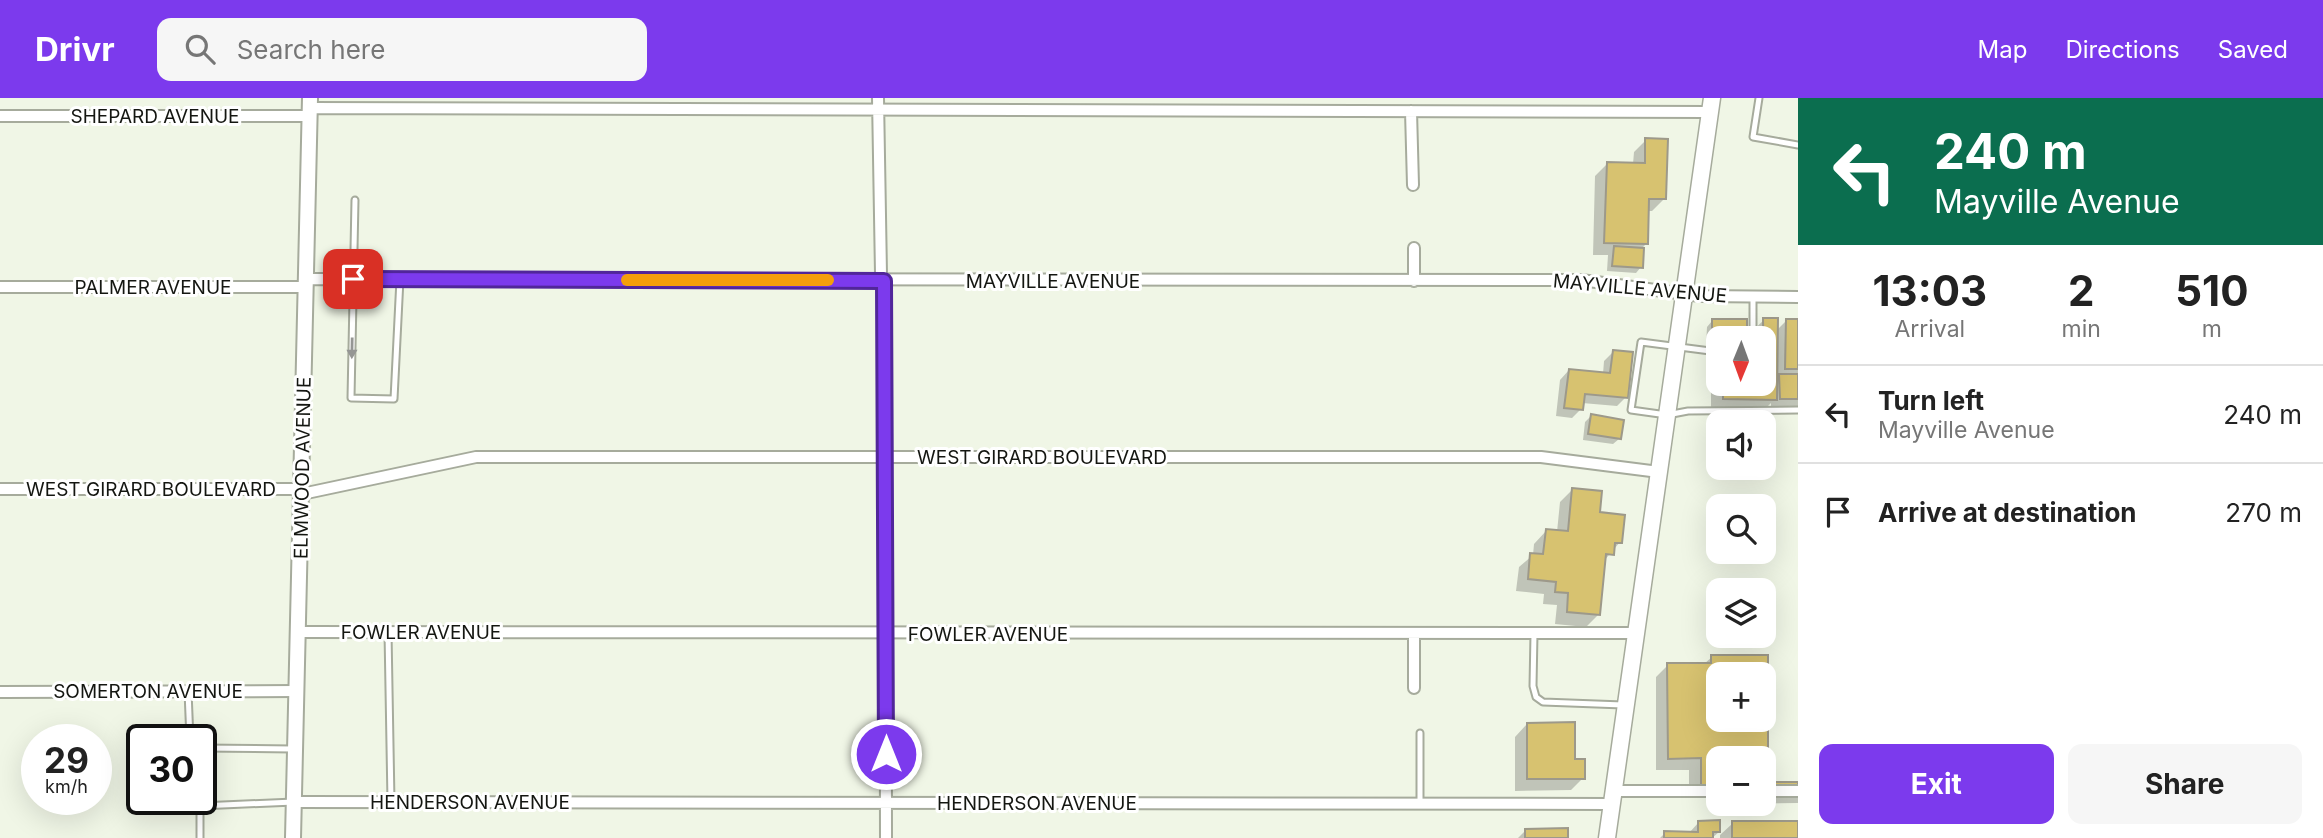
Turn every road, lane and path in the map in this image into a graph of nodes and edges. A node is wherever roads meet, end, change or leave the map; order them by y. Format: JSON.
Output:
{"nodes":[{"id":1,"x":1759,"y":98,"type":"edge"},
{"id":2,"x":878,"y":103,"type":"edge"},
{"id":3,"x":1710,"y":105,"type":"edge"},
{"id":4,"x":310,"y":107,"type":"edge"},
{"id":5,"x":1411,"y":111,"type":"junction"},
{"id":6,"x":0,"y":116,"type":"edge"},
{"id":7,"x":1798,"y":145,"type":"edge"},
{"id":8,"x":1413,"y":185,"type":"dead end"},
{"id":9,"x":355,"y":200,"type":"dead end"},
{"id":10,"x":1414,"y":248,"type":"dead end"},
{"id":11,"x":353,"y":279,"type":"junction"},
{"id":12,"x":400,"y":279,"type":"junction"},
{"id":13,"x":884,"y":281,"type":"junction"},
{"id":14,"x":1414,"y":281,"type":"junction"},
{"id":15,"x":307,"y":283,"type":"junction"},
{"id":16,"x":0,"y":287,"type":"edge"},
{"id":17,"x":1684,"y":294,"type":"junction"},
{"id":18,"x":1753,"y":296,"type":"junction"},
{"id":19,"x":1798,"y":296,"type":"edge"},
{"id":20,"x":1753,"y":326,"type":"edge"},
{"id":21,"x":1676,"y":347,"type":"junction"},
{"id":22,"x":1706,"y":351,"type":"edge"},
{"id":23,"x":1798,"y":410,"type":"edge"},
{"id":24,"x":1667,"y":415,"type":"junction"},
{"id":25,"x":885,"y":457,"type":"junction"},
{"id":26,"x":1659,"y":472,"type":"junction"},
{"id":27,"x":0,"y":489,"type":"edge"},
{"id":28,"x":302,"y":492,"type":"junction"},
{"id":29,"x":299,"y":632,"type":"junction"},
{"id":30,"x":388,"y":632,"type":"junction"},
{"id":31,"x":1636,"y":633,"type":"junction"},
{"id":32,"x":885,"y":634,"type":"junction"},
{"id":33,"x":1413,"y":634,"type":"junction"},
{"id":34,"x":1534,"y":634,"type":"junction"},
{"id":35,"x":1414,"y":688,"type":"dead end"},
{"id":36,"x":188,"y":691,"type":"junction"},
{"id":37,"x":297,"y":691,"type":"junction"},
{"id":38,"x":0,"y":692,"type":"edge"},
{"id":39,"x":1626,"y":705,"type":"junction"},
{"id":40,"x":189,"y":724,"type":"edge"},
{"id":41,"x":1420,"y":733,"type":"dead end"},
{"id":42,"x":217,"y":748,"type":"edge"},
{"id":43,"x":295,"y":749,"type":"junction"},
{"id":44,"x":1776,"y":791,"type":"edge"},
{"id":45,"x":1798,"y":791,"type":"edge"},
{"id":46,"x":1706,"y":792,"type":"edge"},
{"id":47,"x":1612,"y":797,"type":"junction"},
{"id":48,"x":294,"y":802,"type":"junction"},
{"id":49,"x":391,"y":802,"type":"junction"},
{"id":50,"x":886,"y":802,"type":"junction"},
{"id":51,"x":1419,"y":804,"type":"junction"},
{"id":52,"x":200,"y":838,"type":"edge"},
{"id":53,"x":293,"y":838,"type":"edge"},
{"id":54,"x":886,"y":838,"type":"edge"},
{"id":55,"x":1606,"y":838,"type":"edge"}],
"edges":[{"from":1,"to":7,"type":"lane"},
{"from":2,"to":4,"type":"street","name":"SHEPARD AVENUE"},
{"from":2,"to":5,"type":"street","name":"SHEPARD AVENUE"},
{"from":2,"to":13,"type":"street"},
{"from":3,"to":5,"type":"street","name":"SHEPARD AVENUE"},
{"from":3,"to":17,"type":"main road"},
{"from":4,"to":6,"type":"street","name":"SHEPARD AVENUE"},
{"from":4,"to":15,"type":"street","name":"ELMWOOD AVENUE"},
{"from":5,"to":8,"type":"street"},
{"from":9,"to":11,"type":"lane"},
{"from":10,"to":14,"type":"street"},
{"from":11,"to":12,"type":"street","name":"MAYVILLE AVENUE"},
{"from":11,"to":12,"type":"lane","one_way":true},
{"from":11,"to":15,"type":"street","name":"MAYVILLE AVENUE"},
{"from":12,"to":13,"type":"street","name":"MAYVILLE AVENUE"},
{"from":13,"to":14,"type":"street","name":"MAYVILLE AVENUE"},
{"from":13,"to":25,"type":"street"},
{"from":14,"to":17,"type":"street","name":"MAYVILLE AVENUE"},
{"from":15,"to":16,"type":"street","name":"PALMER AVENUE"},
{"from":15,"to":28,"type":"street","name":"ELMWOOD AVENUE"},
{"from":17,"to":18,"type":"street","name":"MAYVILLE AVENUE"},
{"from":17,"to":21,"type":"main road"},
{"from":18,"to":19,"type":"street","name":"MAYVILLE AVENUE"},
{"from":18,"to":20,"type":"lane"},
{"from":21,"to":22,"type":"lane"},
{"from":21,"to":24,"type":"main road"},
{"from":21,"to":24,"type":"lane"},
{"from":23,"to":24,"type":"lane"},
{"from":24,"to":26,"type":"main road"},
{"from":25,"to":26,"type":"street","name":"WEST GIRARD BOULEVARD"},
{"from":25,"to":28,"type":"street","name":"WEST GIRARD BOULEVARD"},
{"from":25,"to":32,"type":"street"},
{"from":26,"to":31,"type":"main road"},
{"from":27,"to":28,"type":"street","name":"WEST GIRARD BOULEVARD"},
{"from":28,"to":29,"type":"street","name":"ELMWOOD AVENUE"},
{"from":29,"to":30,"type":"street","name":"FOWLER AVENUE"},
{"from":29,"to":37,"type":"street","name":"ELMWOOD AVENUE"},
{"from":30,"to":32,"type":"street","name":"FOWLER AVENUE"},
{"from":30,"to":49,"type":"lane"},
{"from":31,"to":34,"type":"street","name":"FOWLER AVENUE"},
{"from":31,"to":39,"type":"main road"},
{"from":32,"to":33,"type":"street","name":"FOWLER AVENUE"},
{"from":32,"to":50,"type":"street"},
{"from":33,"to":34,"type":"street","name":"FOWLER AVENUE"},
{"from":33,"to":35,"type":"street"},
{"from":34,"to":39,"type":"lane"},
{"from":36,"to":37,"type":"street","name":"SOMERTON AVENUE"},
{"from":36,"to":38,"type":"street","name":"SOMERTON AVENUE"},
{"from":36,"to":40,"type":"lane"},
{"from":37,"to":43,"type":"street","name":"ELMWOOD AVENUE"},
{"from":39,"to":47,"type":"main road"},
{"from":41,"to":51,"type":"lane"},
{"from":42,"to":43,"type":"lane"},
{"from":43,"to":48,"type":"street","name":"ELMWOOD AVENUE"},
{"from":44,"to":45,"type":"street"},
{"from":46,"to":47,"type":"street","name":"HENDERSON AVENUE"},
{"from":47,"to":51,"type":"street","name":"HENDERSON AVENUE"},
{"from":47,"to":55,"type":"main road"},
{"from":48,"to":49,"type":"street","name":"HENDERSON AVENUE"},
{"from":48,"to":52,"type":"lane"},
{"from":48,"to":53,"type":"street","name":"ELMWOOD AVENUE"},
{"from":49,"to":50,"type":"street","name":"HENDERSON AVENUE"},
{"from":50,"to":51,"type":"street","name":"HENDERSON AVENUE"},
{"from":50,"to":54,"type":"street"}]}
